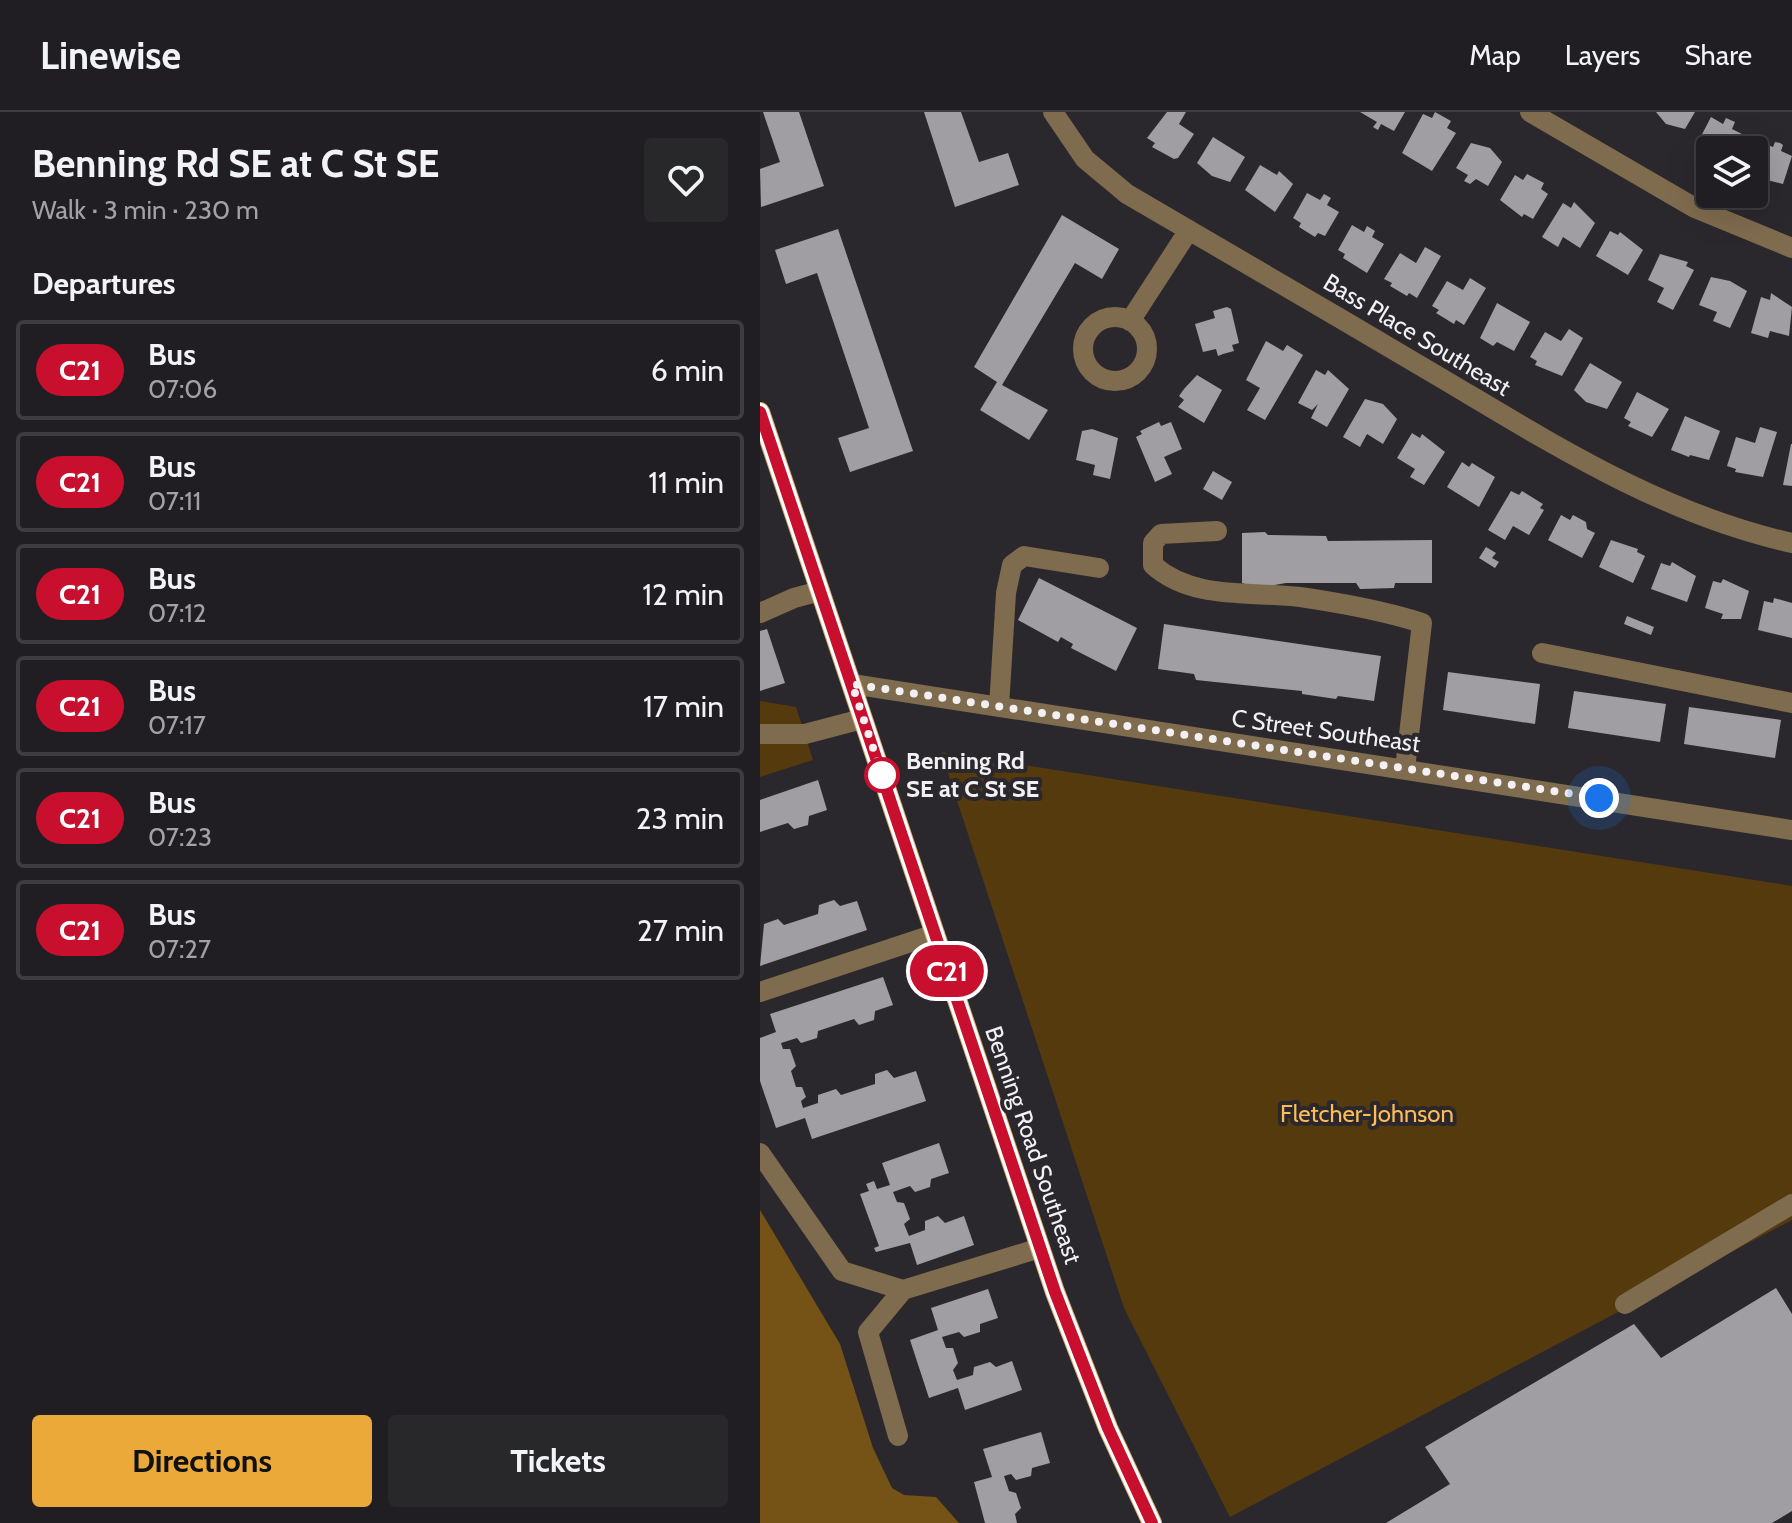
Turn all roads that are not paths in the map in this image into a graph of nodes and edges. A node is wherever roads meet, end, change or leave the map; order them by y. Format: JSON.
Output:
{"nodes":[{"id":1,"x":1053,"y":112,"type":"edge"},
{"id":2,"x":1530,"y":112,"type":"edge"},
{"id":3,"x":1189,"y":230,"type":"junction"},
{"id":4,"x":1792,"y":248,"type":"edge"},
{"id":5,"x":1130,"y":321,"type":"dead end"},
{"id":6,"x":760,"y":412,"type":"edge"},
{"id":7,"x":766,"y":447,"type":"edge"},
{"id":8,"x":1217,"y":531,"type":"dead end"},
{"id":9,"x":1792,"y":543,"type":"edge"},
{"id":10,"x":1099,"y":568,"type":"dead end"},
{"id":11,"x":820,"y":591,"type":"junction"},
{"id":12,"x":760,"y":613,"type":"edge"},
{"id":13,"x":1542,"y":653,"type":"dead end"},
{"id":14,"x":852,"y":684,"type":"junction"},
{"id":15,"x":1792,"y":703,"type":"edge"},
{"id":16,"x":999,"y":707,"type":"junction"},
{"id":17,"x":862,"y":719,"type":"junction"},
{"id":18,"x":760,"y":734,"type":"edge"},
{"id":19,"x":1405,"y":769,"type":"junction"},
{"id":20,"x":1792,"y":830,"type":"edge"},
{"id":21,"x":935,"y":934,"type":"junction"},
{"id":22,"x":762,"y":992,"type":"edge"},
{"id":23,"x":760,"y":1153,"type":"edge"},
{"id":24,"x":1792,"y":1204,"type":"edge"},
{"id":25,"x":1040,"y":1248,"type":"junction"},
{"id":26,"x":903,"y":1290,"type":"junction"},
{"id":27,"x":1625,"y":1304,"type":"dead end"},
{"id":28,"x":898,"y":1436,"type":"dead end"},
{"id":29,"x":1152,"y":1523,"type":"edge"}],
"edges":[{"from":1,"to":3,"type":"street","name":"Bass Place Southeast"},
{"from":2,"to":4,"type":"street"},
{"from":3,"to":5,"type":"street"},
{"from":3,"to":9,"type":"street","name":"Bass Place Southeast"},
{"from":6,"to":7,"type":"main road","name":"Benning Road Southeast"},
{"from":7,"to":11,"type":"main road","name":"Benning Road Southeast"},
{"from":8,"to":19,"type":"street"},
{"from":10,"to":16,"type":"street"},
{"from":11,"to":12,"type":"street"},
{"from":11,"to":14,"type":"main road","name":"Benning Road Southeast"},
{"from":13,"to":15,"type":"street"},
{"from":14,"to":16,"type":"street","name":"C Street Southeast"},
{"from":14,"to":17,"type":"main road","name":"Benning Road Southeast"},
{"from":16,"to":19,"type":"street","name":"C Street Southeast"},
{"from":17,"to":18,"type":"street"},
{"from":17,"to":21,"type":"main road","name":"Benning Road Southeast"},
{"from":19,"to":20,"type":"street","name":"C Street Southeast"},
{"from":21,"to":22,"type":"street"},
{"from":21,"to":25,"type":"main road","name":"Benning Road Southeast"},
{"from":23,"to":26,"type":"street"},
{"from":24,"to":27,"type":"street"},
{"from":25,"to":26,"type":"street"},
{"from":25,"to":29,"type":"main road","name":"Benning Road Southeast"},
{"from":26,"to":28,"type":"street"}]}
